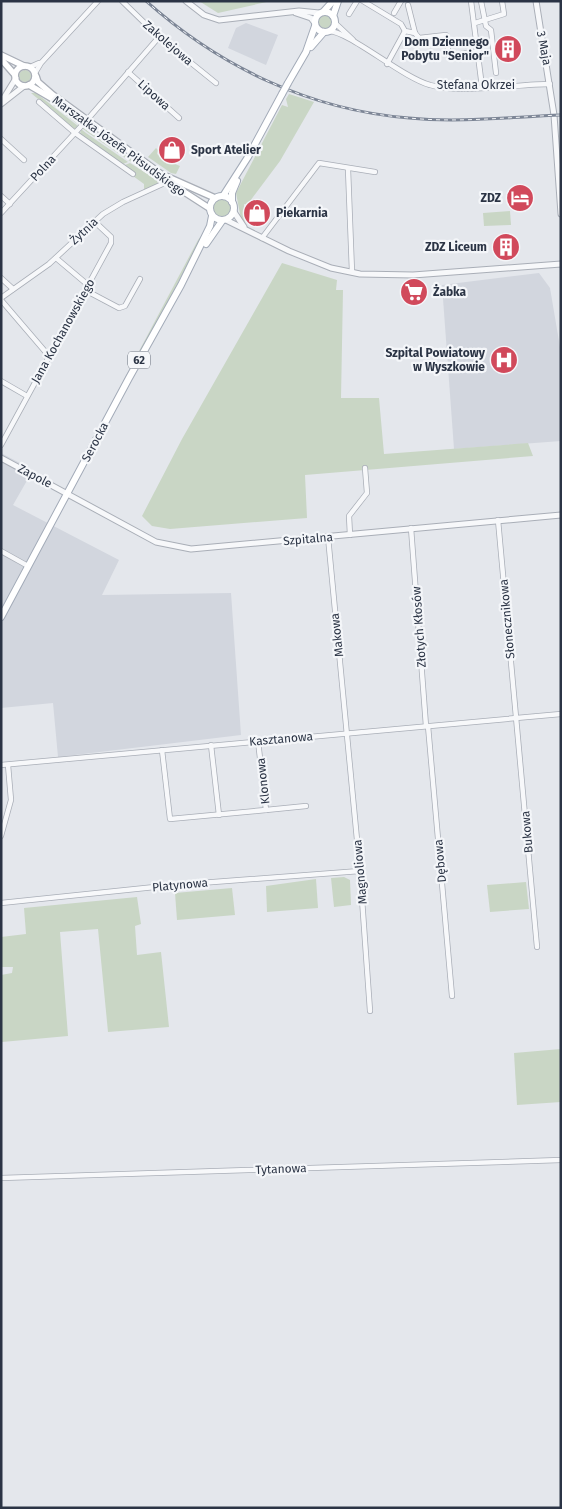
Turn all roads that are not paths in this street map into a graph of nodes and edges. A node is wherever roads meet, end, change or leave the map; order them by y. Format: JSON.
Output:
{"nodes":[{"id":1,"x":98,"y":1,"type":"edge"},
{"id":2,"x":122,"y":1,"type":"edge"},
{"id":3,"x":186,"y":1,"type":"edge"},
{"id":4,"x":333,"y":1,"type":"edge"},
{"id":5,"x":338,"y":1,"type":"edge"},
{"id":6,"x":357,"y":1,"type":"edge"},
{"id":7,"x":363,"y":1,"type":"edge"},
{"id":8,"x":401,"y":1,"type":"edge"},
{"id":9,"x":471,"y":1,"type":"edge"},
{"id":10,"x":481,"y":1,"type":"edge"},
{"id":11,"x":502,"y":1,"type":"edge"},
{"id":12,"x":536,"y":1,"type":"edge"},
{"id":13,"x":408,"y":5,"type":"dead end"},
{"id":14,"x":322,"y":12,"type":"junction"},
{"id":15,"x":293,"y":13,"type":"junction"},
{"id":16,"x":394,"y":13,"type":"dead end"},
{"id":17,"x":349,"y":14,"type":"dead end"},
{"id":18,"x":484,"y":19,"type":"junction"},
{"id":19,"x":334,"y":20,"type":"junction"},
{"id":20,"x":475,"y":23,"type":"junction"},
{"id":21,"x":315,"y":24,"type":"junction"},
{"id":22,"x":405,"y":30,"type":"junction"},
{"id":23,"x":326,"y":32,"type":"junction"},
{"id":24,"x":415,"y":33,"type":"junction"},
{"id":25,"x":159,"y":37,"type":"junction"},
{"id":26,"x":354,"y":42,"type":"junction"},
{"id":27,"x":478,"y":51,"type":"junction"},
{"id":28,"x":306,"y":52,"type":"junction"},
{"id":29,"x":1,"y":55,"type":"edge"},
{"id":30,"x":1,"y":59,"type":"edge"},
{"id":31,"x":41,"y":63,"type":"junction"},
{"id":32,"x":387,"y":64,"type":"junction"},
{"id":33,"x":27,"y":66,"type":"junction"},
{"id":34,"x":128,"y":72,"type":"junction"},
{"id":35,"x":496,"y":73,"type":"dead end"},
{"id":36,"x":35,"y":75,"type":"junction"},
{"id":37,"x":16,"y":76,"type":"junction"},
{"id":38,"x":216,"y":83,"type":"dead end"},
{"id":39,"x":550,"y":84,"type":"junction"},
{"id":40,"x":26,"y":85,"type":"junction"},
{"id":41,"x":482,"y":87,"type":"junction"},
{"id":42,"x":39,"y":102,"type":"dead end"},
{"id":43,"x":1,"y":103,"type":"edge"},
{"id":44,"x":179,"y":118,"type":"dead end"},
{"id":45,"x":86,"y":121,"type":"junction"},
{"id":46,"x":75,"y":132,"type":"junction"},
{"id":47,"x":1,"y":139,"type":"edge"},
{"id":48,"x":248,"y":157,"type":"junction"},
{"id":49,"x":24,"y":160,"type":"dead end"},
{"id":50,"x":348,"y":169,"type":"junction"},
{"id":51,"x":375,"y":172,"type":"dead end"},
{"id":52,"x":133,"y":174,"type":"dead end"},
{"id":53,"x":176,"y":180,"type":"junction"},
{"id":54,"x":168,"y":182,"type":"junction"},
{"id":55,"x":1,"y":196,"type":"edge"},
{"id":56,"x":223,"y":196,"type":"junction"},
{"id":57,"x":215,"y":198,"type":"junction"},
{"id":58,"x":232,"y":202,"type":"junction"},
{"id":59,"x":10,"y":204,"type":"junction"},
{"id":60,"x":209,"y":208,"type":"junction"},
{"id":61,"x":234,"y":212,"type":"junction"},
{"id":62,"x":1,"y":213,"type":"edge"},
{"id":63,"x":561,"y":214,"type":"edge"},
{"id":64,"x":212,"y":216,"type":"junction"},
{"id":65,"x":224,"y":220,"type":"junction"},
{"id":66,"x":94,"y":221,"type":"junction"},
{"id":67,"x":244,"y":227,"type":"junction"},
{"id":68,"x":262,"y":238,"type":"junction"},
{"id":69,"x":56,"y":258,"type":"junction"},
{"id":70,"x":561,"y":264,"type":"edge"},
{"id":71,"x":190,"y":268,"type":"junction"},
{"id":72,"x":352,"y":272,"type":"junction"},
{"id":73,"x":1,"y":278,"type":"edge"},
{"id":74,"x":140,"y":279,"type":"dead end"},
{"id":75,"x":88,"y":284,"type":"junction"},
{"id":76,"x":13,"y":289,"type":"junction"},
{"id":77,"x":85,"y":290,"type":"junction"},
{"id":78,"x":1,"y":299,"type":"edge"},
{"id":79,"x":49,"y":356,"type":"junction"},
{"id":80,"x":1,"y":381,"type":"edge"},
{"id":81,"x":27,"y":396,"type":"junction"},
{"id":82,"x":1,"y":446,"type":"edge"},
{"id":83,"x":1,"y":458,"type":"edge"},
{"id":84,"x":365,"y":468,"type":"dead end"},
{"id":85,"x":68,"y":494,"type":"junction"},
{"id":86,"x":561,"y":515,"type":"edge"},
{"id":87,"x":498,"y":520,"type":"junction"},
{"id":88,"x":411,"y":528,"type":"junction"},
{"id":89,"x":350,"y":535,"type":"junction"},
{"id":90,"x":328,"y":537,"type":"junction"},
{"id":91,"x":1,"y":551,"type":"edge"},
{"id":92,"x":28,"y":566,"type":"junction"},
{"id":93,"x":1,"y":617,"type":"edge"},
{"id":94,"x":561,"y":714,"type":"edge"},
{"id":95,"x":516,"y":718,"type":"junction"},
{"id":96,"x":427,"y":726,"type":"junction"},
{"id":97,"x":346,"y":733,"type":"junction"},
{"id":98,"x":258,"y":741,"type":"junction"},
{"id":99,"x":211,"y":744,"type":"junction"},
{"id":100,"x":162,"y":750,"type":"junction"},
{"id":101,"x":1,"y":765,"type":"edge"},
{"id":102,"x":8,"y":765,"type":"junction"},
{"id":103,"x":306,"y":806,"type":"dead end"},
{"id":104,"x":266,"y":810,"type":"junction"},
{"id":105,"x":219,"y":815,"type":"junction"},
{"id":106,"x":1,"y":836,"type":"edge"},
{"id":107,"x":360,"y":871,"type":"junction"},
{"id":108,"x":1,"y":903,"type":"edge"},
{"id":109,"x":537,"y":947,"type":"dead end"},
{"id":110,"x":452,"y":996,"type":"dead end"},
{"id":111,"x":370,"y":1011,"type":"dead end"},
{"id":112,"x":561,"y":1160,"type":"edge"},
{"id":113,"x":1,"y":1178,"type":"edge"}],
"edges":[{"from":1,"to":31,"type":"street"},
{"from":2,"to":25,"type":"street","name":"Zakolejowa"},
{"from":3,"to":15,"type":"street"},
{"from":4,"to":14,"type":"main road"},
{"from":5,"to":19,"type":"main road"},
{"from":6,"to":17,"type":"street"},
{"from":7,"to":22,"type":"street"},
{"from":8,"to":16,"type":"street"},
{"from":9,"to":20,"type":"street"},
{"from":10,"to":18,"type":"street"},
{"from":11,"to":18,"type":"street"},
{"from":12,"to":39,"type":"street","name":"3 Maja"},
{"from":13,"to":24,"type":"street"},
{"from":14,"to":15,"type":"street"},
{"from":14,"to":19,"type":"main road"},
{"from":14,"to":21,"type":"main road"},
{"from":15,"to":21,"type":"street"},
{"from":18,"to":20,"type":"street"},
{"from":18,"to":35,"type":"street"},
{"from":19,"to":23,"type":"main road"},
{"from":19,"to":26,"type":"street","name":"Stefana Okrzei"},
{"from":20,"to":27,"type":"street"},
{"from":21,"to":23,"type":"main road"},
{"from":21,"to":28,"type":"main road"},
{"from":22,"to":24,"type":"street"},
{"from":22,"to":32,"type":"street"},
{"from":23,"to":26,"type":"street","name":"Stefana Okrzei"},
{"from":23,"to":28,"type":"main road"},
{"from":24,"to":27,"type":"street"},
{"from":25,"to":34,"type":"street","name":"Polna"},
{"from":25,"to":38,"type":"street","name":"Zakolejowa"},
{"from":26,"to":32,"type":"street","name":"Stefana Okrzei"},
{"from":27,"to":41,"type":"street"},
{"from":28,"to":48,"type":"main road","bridge":true},
{"from":29,"to":33,"type":"main road"},
{"from":30,"to":37,"type":"main road","name":"Marszałka Józefa Piłsudskiego"},
{"from":31,"to":33,"type":"street"},
{"from":31,"to":36,"type":"street"},
{"from":32,"to":41,"type":"street","name":"Stefana Okrzei"},
{"from":33,"to":36,"type":"main road","name":"Marszałka Józefa Piłsudskiego"},
{"from":33,"to":37,"type":"main road"},
{"from":34,"to":44,"type":"street","name":"Lipowa"},
{"from":34,"to":45,"type":"street","name":"Polna"},
{"from":36,"to":40,"type":"main road"},
{"from":36,"to":45,"type":"main road","name":"Marszałka Józefa Piłsudskiego"},
{"from":37,"to":40,"type":"main road","name":"Marszałka Józefa Piłsudskiego"},
{"from":37,"to":43,"type":"street"},
{"from":39,"to":41,"type":"street","name":"Stefana Okrzei"},
{"from":39,"to":63,"type":"street","name":"3 Maja"},
{"from":40,"to":43,"type":"street"},
{"from":40,"to":45,"type":"main road","name":"Marszałka Józefa Piłsudskiego"},
{"from":42,"to":46,"type":"street"},
{"from":45,"to":46,"type":"street","name":"Polna"},
{"from":45,"to":53,"type":"main road","name":"Marszałka Józefa Piłsudskiego"},
{"from":45,"to":54,"type":"main road","name":"Marszałka Józefa Piłsudskiego"},
{"from":46,"to":52,"type":"street"},
{"from":46,"to":59,"type":"street","name":"Polna"},
{"from":47,"to":49,"type":"street"},
{"from":48,"to":56,"type":"main road"},
{"from":48,"to":58,"type":"main road"},
{"from":50,"to":51,"type":"street"},
{"from":50,"to":68,"type":"street"},
{"from":50,"to":72,"type":"street"},
{"from":53,"to":54,"type":"street","name":"Żytnia"},
{"from":53,"to":57,"type":"main road","name":"Marszałka Józefa Piłsudskiego"},
{"from":54,"to":60,"type":"main road","name":"Marszałka Józefa Piłsudskiego"},
{"from":54,"to":66,"type":"street","name":"Żytnia"},
{"from":55,"to":59,"type":"street"},
{"from":56,"to":57,"type":"main road"},
{"from":56,"to":58,"type":"main road"},
{"from":57,"to":60,"type":"main road"},
{"from":58,"to":61,"type":"main road"},
{"from":59,"to":62,"type":"street","name":"Polna"},
{"from":60,"to":64,"type":"main road"},
{"from":61,"to":65,"type":"main road","number":"62"},
{"from":61,"to":67,"type":"street"},
{"from":64,"to":65,"type":"main road"},
{"from":64,"to":71,"type":"main road","name":"Serocka","number":"62"},
{"from":65,"to":67,"type":"street"},
{"from":65,"to":71,"type":"main road","name":"Serocka","number":"62"},
{"from":66,"to":69,"type":"street","name":"Żytnia"},
{"from":66,"to":75,"type":"street","name":"Jana Kochanowskiego"},
{"from":67,"to":68,"type":"street"},
{"from":68,"to":72,"type":"street"},
{"from":69,"to":75,"type":"street"},
{"from":69,"to":76,"type":"street","name":"Żytnia"},
{"from":70,"to":72,"type":"street"},
{"from":71,"to":85,"type":"main road","name":"Serocka","number":"62"},
{"from":73,"to":76,"type":"street"},
{"from":74,"to":77,"type":"street"},
{"from":75,"to":77,"type":"street","name":"Jana Kochanowskiego"},
{"from":76,"to":78,"type":"street","name":"Żytnia"},
{"from":77,"to":79,"type":"street","name":"Jana Kochanowskiego"},
{"from":78,"to":79,"type":"street"},
{"from":79,"to":81,"type":"street","name":"Jana Kochanowskiego"},
{"from":80,"to":81,"type":"street"},
{"from":81,"to":82,"type":"street","name":"Jana Kochanowskiego"},
{"from":83,"to":85,"type":"street","name":"Zapole"},
{"from":84,"to":89,"type":"street"},
{"from":85,"to":90,"type":"street","name":"Szpitalna"},
{"from":85,"to":92,"type":"main road","name":"Serocka","number":"62"},
{"from":86,"to":87,"type":"street","name":"Szpitalna"},
{"from":87,"to":88,"type":"street","name":"Szpitalna"},
{"from":87,"to":95,"type":"street","name":"Słonecznikowa"},
{"from":88,"to":89,"type":"street","name":"Szpitalna"},
{"from":88,"to":96,"type":"street","name":"Złotych Kłosów"},
{"from":89,"to":90,"type":"street","name":"Szpitalna"},
{"from":90,"to":97,"type":"street","name":"Makowa"},
{"from":91,"to":92,"type":"street"},
{"from":92,"to":93,"type":"main road","name":"Serocka","number":"62"},
{"from":94,"to":95,"type":"street","name":"Kasztanowa"},
{"from":95,"to":96,"type":"street","name":"Kasztanowa"},
{"from":95,"to":109,"type":"street","name":"Bukowa"},
{"from":96,"to":97,"type":"street","name":"Kasztanowa"},
{"from":96,"to":110,"type":"street","name":"Dębowa"},
{"from":97,"to":98,"type":"street","name":"Kasztanowa"},
{"from":97,"to":107,"type":"street","name":"Magnoliowa"},
{"from":98,"to":99,"type":"street","name":"Kasztanowa"},
{"from":98,"to":104,"type":"street","name":"Klonowa"},
{"from":99,"to":100,"type":"street","name":"Kasztanowa"},
{"from":99,"to":105,"type":"street"},
{"from":100,"to":102,"type":"street","name":"Kasztanowa"},
{"from":100,"to":105,"type":"street"},
{"from":101,"to":102,"type":"street","name":"Kasztanowa"},
{"from":102,"to":106,"type":"street"},
{"from":103,"to":104,"type":"street","name":"Klonowa"},
{"from":104,"to":105,"type":"street"},
{"from":107,"to":108,"type":"street","name":"Platynowa"},
{"from":107,"to":111,"type":"street","name":"Magnoliowa"},
{"from":112,"to":113,"type":"street","name":"Tytanowa"}]}
